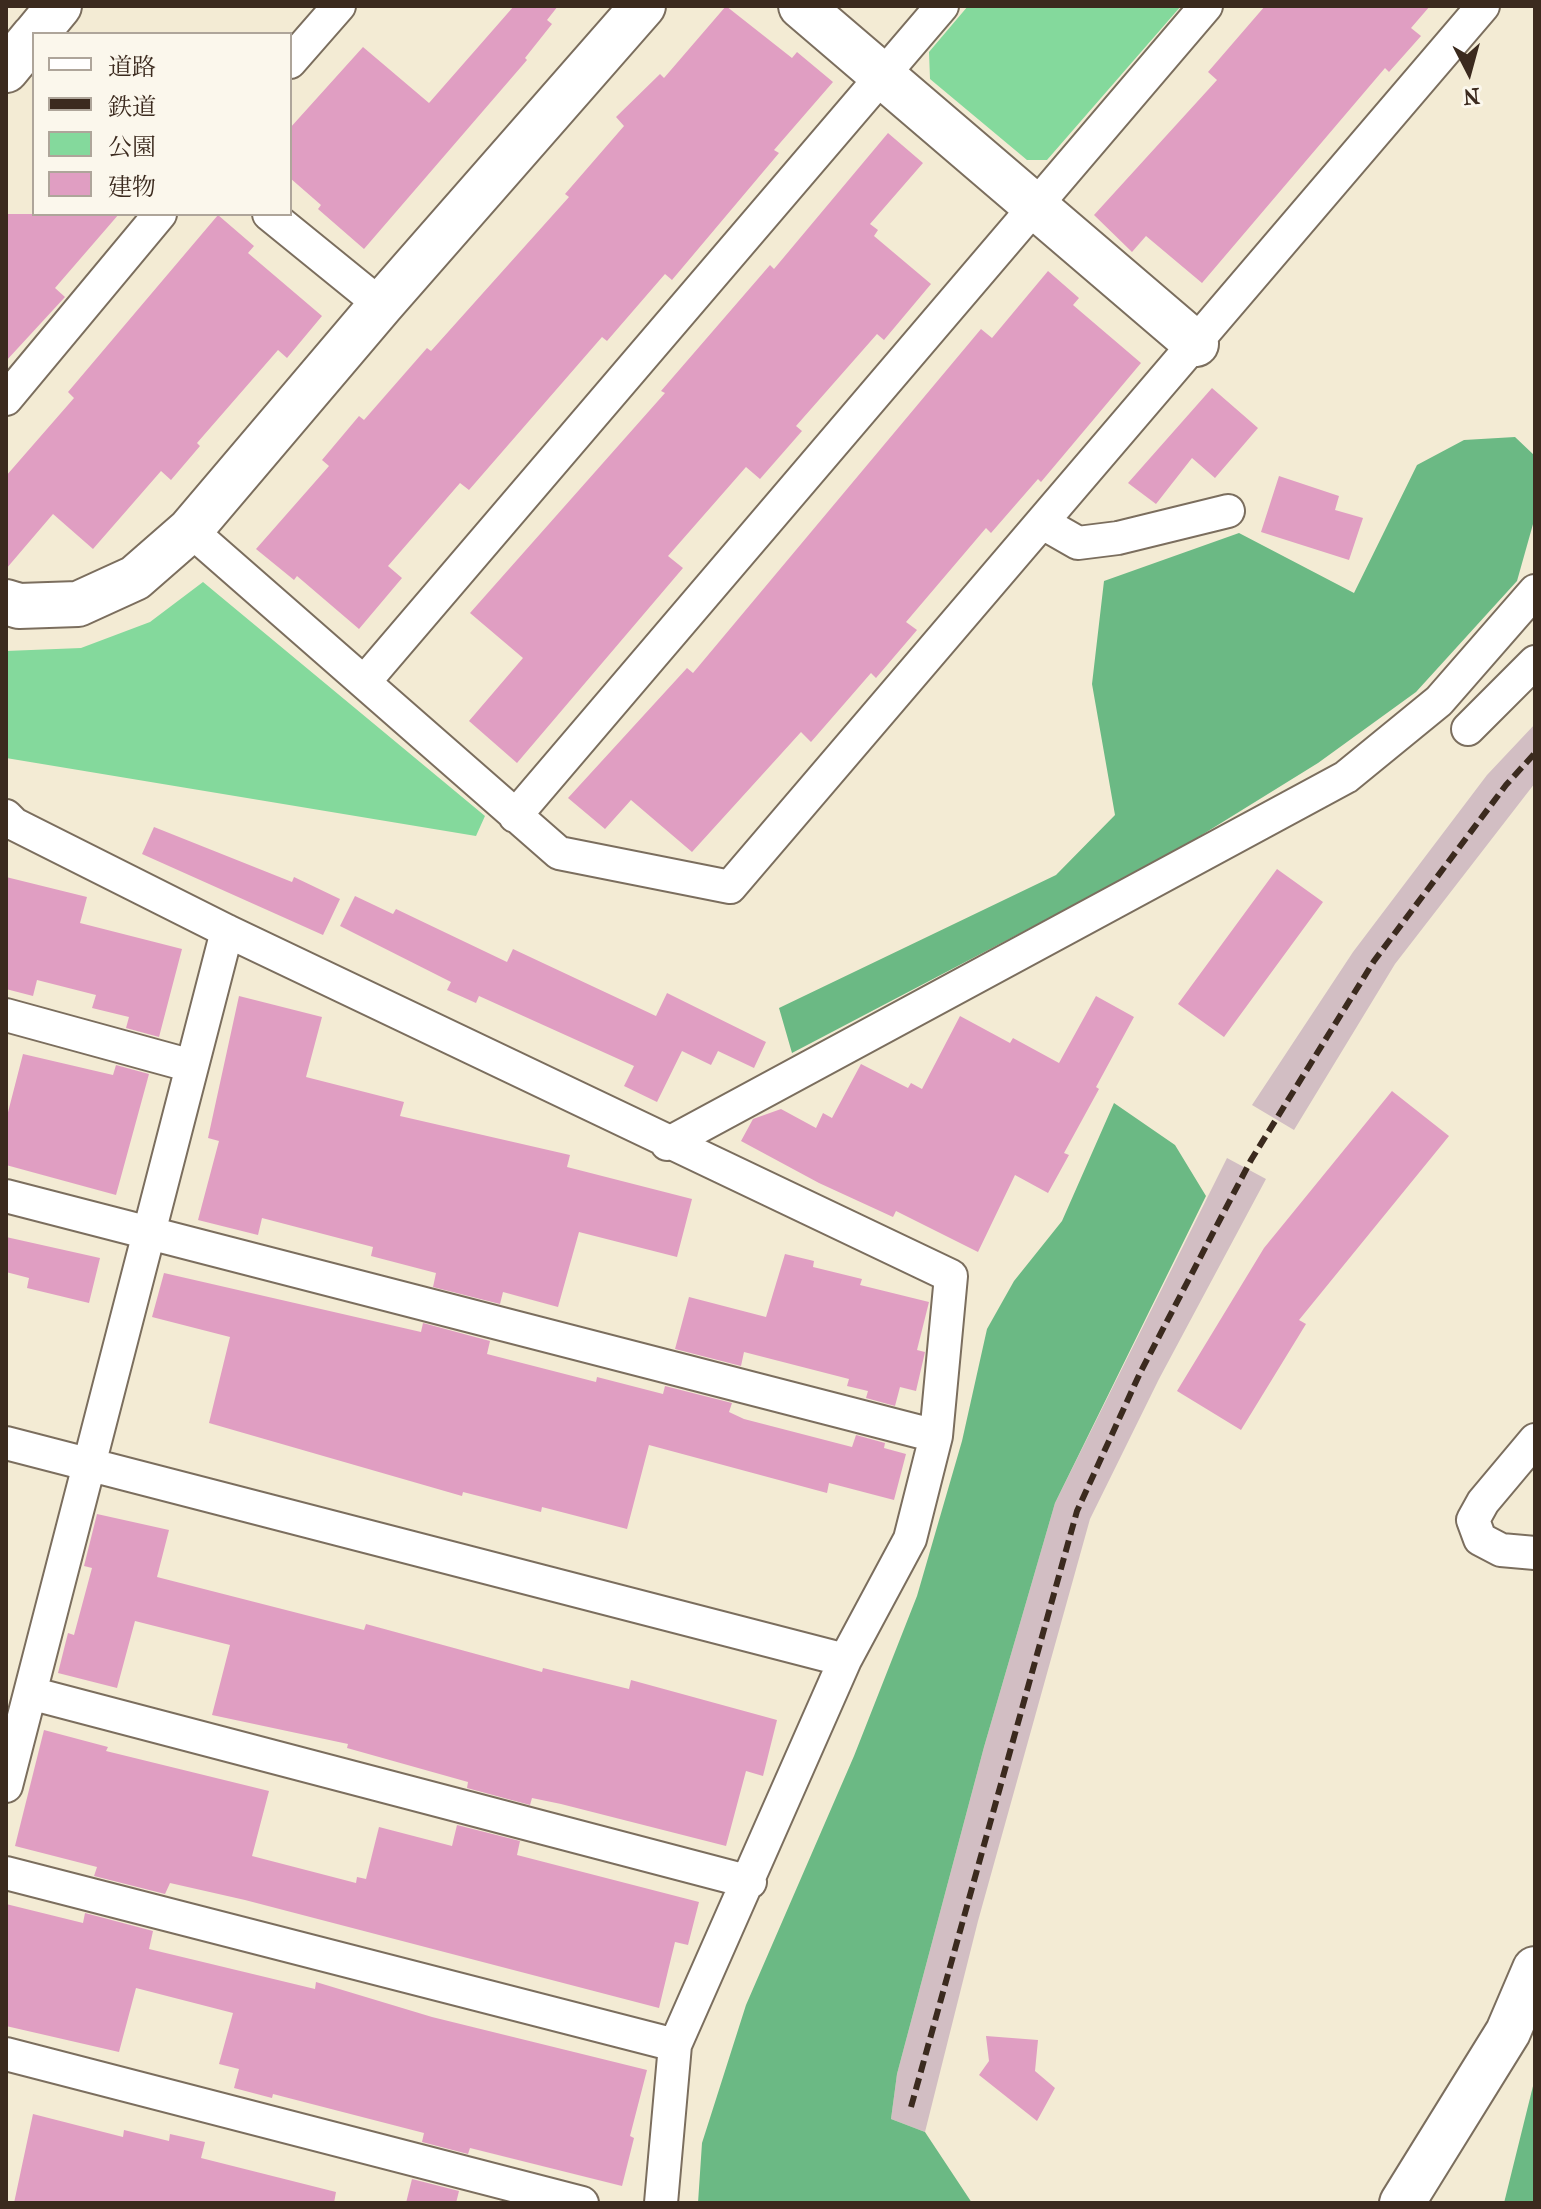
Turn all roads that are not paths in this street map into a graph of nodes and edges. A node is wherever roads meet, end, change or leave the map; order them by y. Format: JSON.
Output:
{"nodes":[{"id":1,"x":339,"y":6,"type":"edge"},
{"id":2,"x":643,"y":6,"type":"edge"},
{"id":3,"x":801,"y":6,"type":"edge"},
{"id":4,"x":942,"y":6,"type":"edge"},
{"id":5,"x":1206,"y":6,"type":"edge"},
{"id":6,"x":1483,"y":6,"type":"edge"},
{"id":7,"x":32,"y":43,"type":"edge"},
{"id":8,"x":292,"y":60,"type":"edge"},
{"id":9,"x":6,"y":70,"type":"edge"},
{"id":10,"x":883,"y":76,"type":"junction"},
{"id":11,"x":1035,"y":206,"type":"junction"},
{"id":12,"x":158,"y":216,"type":"edge"},
{"id":13,"x":271,"y":216,"type":"edge"},
{"id":14,"x":381,"y":305,"type":"junction"},
{"id":15,"x":1196,"y":344,"type":"junction"},
{"id":16,"x":6,"y":399,"type":"edge"},
{"id":17,"x":1228,"y":511,"type":"dead end"},
{"id":18,"x":1043,"y":523,"type":"junction"},
{"id":19,"x":190,"y":530,"type":"junction"},
{"id":20,"x":1535,"y":591,"type":"edge"},
{"id":21,"x":6,"y":602,"type":"edge"},
{"id":22,"x":1535,"y":662,"type":"edge"},
{"id":23,"x":365,"y":681,"type":"junction"},
{"id":24,"x":1468,"y":729,"type":"dead end"},
{"id":25,"x":515,"y":816,"type":"junction"},
{"id":26,"x":9,"y":821,"type":"edge"},
{"id":27,"x":227,"y":931,"type":"junction"},
{"id":28,"x":6,"y":1015,"type":"edge"},
{"id":29,"x":192,"y":1066,"type":"junction"},
{"id":30,"x":667,"y":1144,"type":"junction"},
{"id":31,"x":6,"y":1196,"type":"edge"},
{"id":32,"x":149,"y":1233,"type":"junction"},
{"id":33,"x":936,"y":1436,"type":"junction"},
{"id":34,"x":1535,"y":1440,"type":"edge"},
{"id":35,"x":6,"y":1443,"type":"edge"},
{"id":36,"x":89,"y":1464,"type":"junction"},
{"id":37,"x":1535,"y":1553,"type":"edge"},
{"id":38,"x":845,"y":1660,"type":"junction"},
{"id":39,"x":30,"y":1693,"type":"junction"},
{"id":40,"x":6,"y":1786,"type":"edge"},
{"id":41,"x":6,"y":1873,"type":"edge"},
{"id":42,"x":750,"y":1882,"type":"junction"},
{"id":43,"x":1535,"y":1969,"type":"edge"},
{"id":44,"x":675,"y":2045,"type":"junction"},
{"id":45,"x":6,"y":2054,"type":"edge"},
{"id":46,"x":582,"y":2203,"type":"edge"},
{"id":47,"x":661,"y":2203,"type":"edge"},
{"id":48,"x":1402,"y":2203,"type":"edge"}],
"edges":[{"from":1,"to":8,"type":"street"},
{"from":2,"to":14,"type":"street"},
{"from":3,"to":10,"type":"street"},
{"from":4,"to":10,"type":"street"},
{"from":5,"to":11,"type":"street"},
{"from":6,"to":15,"type":"street"},
{"from":7,"to":9,"type":"street"},
{"from":10,"to":11,"type":"street"},
{"from":10,"to":23,"type":"street"},
{"from":11,"to":15,"type":"street"},
{"from":11,"to":25,"type":"street"},
{"from":12,"to":16,"type":"street"},
{"from":13,"to":14,"type":"street"},
{"from":14,"to":19,"type":"street"},
{"from":15,"to":18,"type":"street"},
{"from":17,"to":18,"type":"street"},
{"from":18,"to":25,"type":"street"},
{"from":19,"to":21,"type":"street"},
{"from":19,"to":23,"type":"street"},
{"from":20,"to":30,"type":"street"},
{"from":22,"to":24,"type":"street"},
{"from":23,"to":25,"type":"street"},
{"from":26,"to":27,"type":"street"},
{"from":27,"to":29,"type":"street"},
{"from":27,"to":30,"type":"street"},
{"from":28,"to":29,"type":"street"},
{"from":29,"to":32,"type":"street"},
{"from":30,"to":33,"type":"street"},
{"from":31,"to":32,"type":"street"},
{"from":32,"to":33,"type":"street"},
{"from":32,"to":36,"type":"street"},
{"from":33,"to":38,"type":"street"},
{"from":34,"to":37,"type":"street"},
{"from":35,"to":36,"type":"street"},
{"from":36,"to":38,"type":"street"},
{"from":36,"to":39,"type":"street"},
{"from":38,"to":42,"type":"street"},
{"from":39,"to":40,"type":"street"},
{"from":39,"to":42,"type":"street"},
{"from":41,"to":44,"type":"street"},
{"from":42,"to":44,"type":"street"},
{"from":43,"to":48,"type":"street"},
{"from":44,"to":47,"type":"street"},
{"from":45,"to":46,"type":"street"}]}
